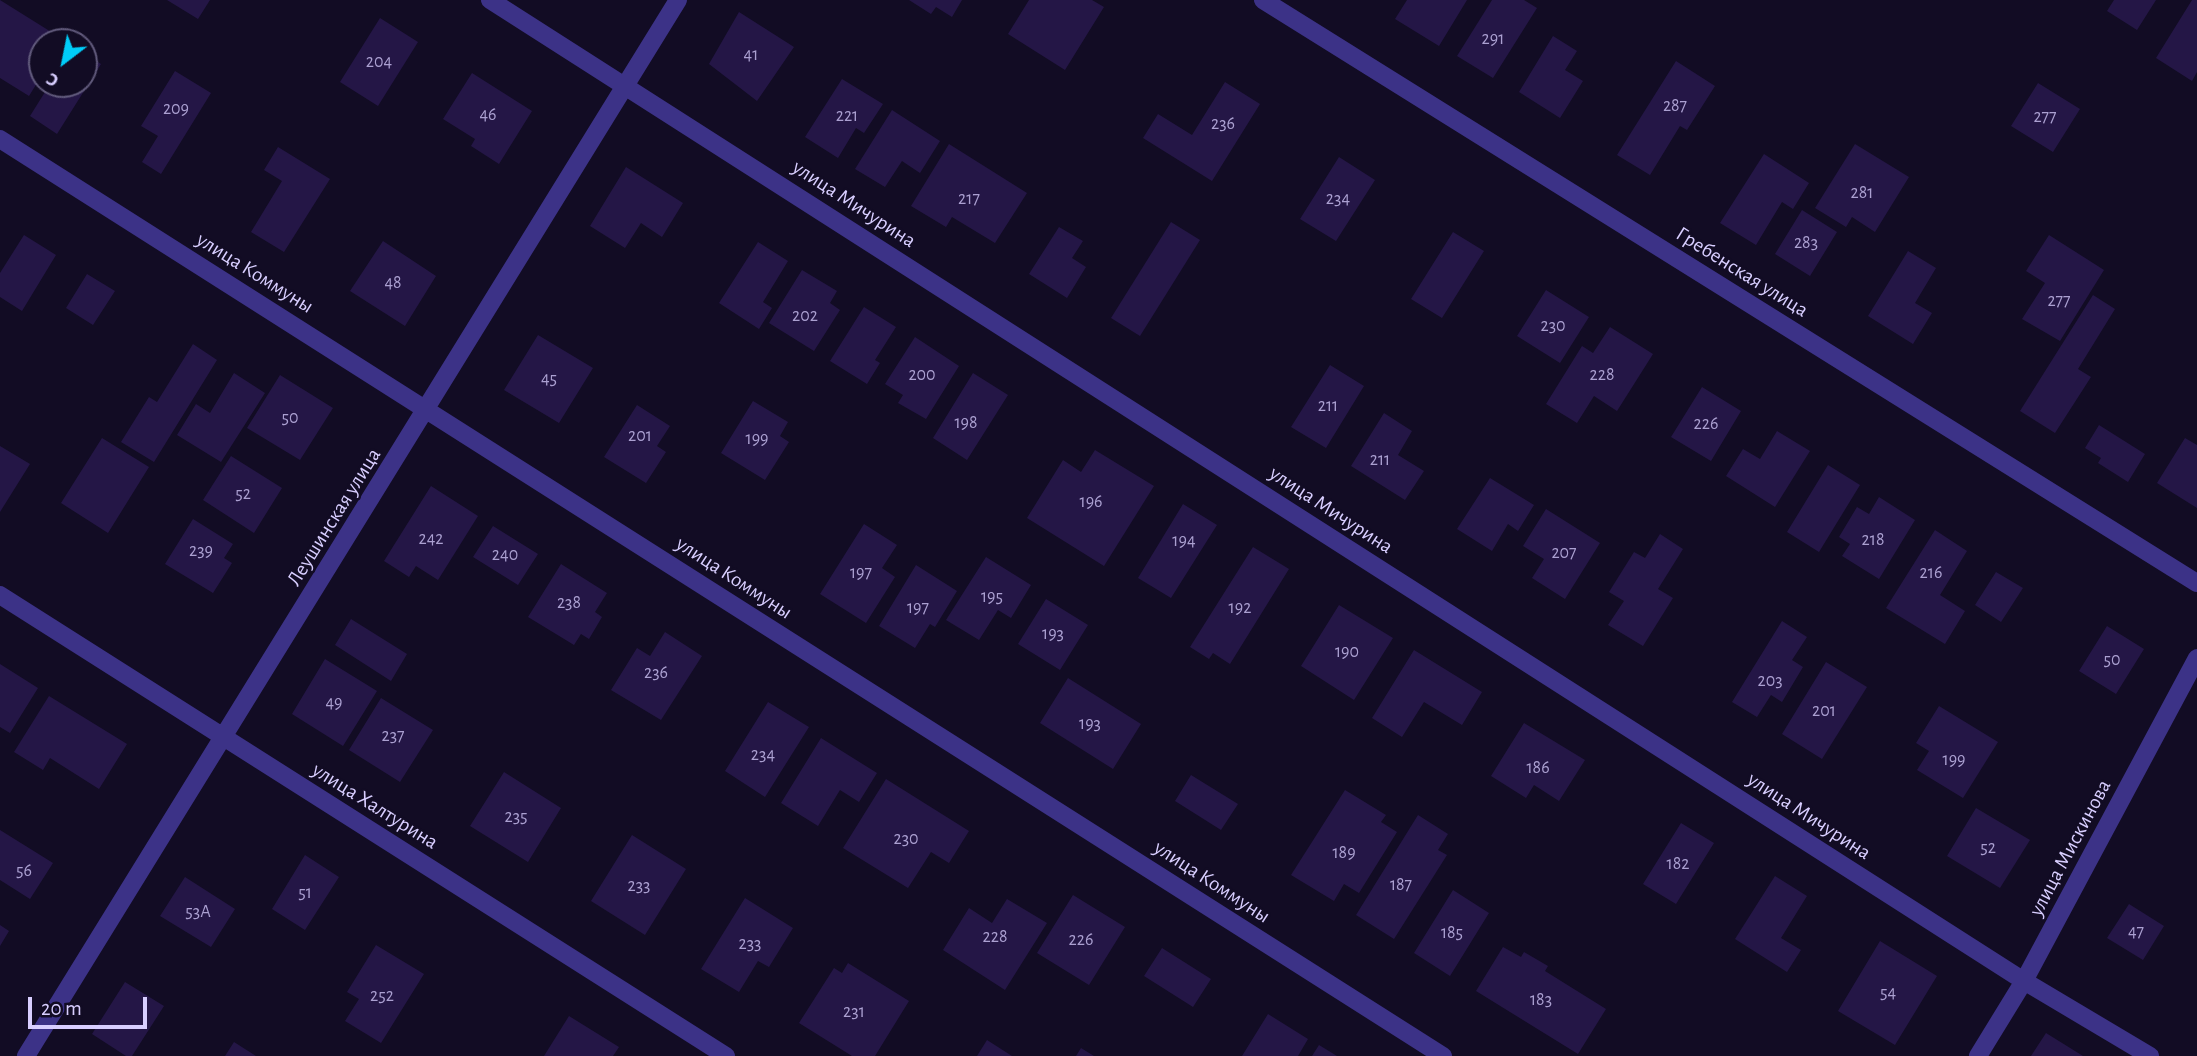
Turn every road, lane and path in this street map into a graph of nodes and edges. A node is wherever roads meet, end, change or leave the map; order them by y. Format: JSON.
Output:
{"nodes":[{"id":1,"x":489,"y":0,"type":"edge"},
{"id":2,"x":678,"y":0,"type":"edge"},
{"id":3,"x":1264,"y":0,"type":"edge"},
{"id":4,"x":627,"y":85,"type":"junction"},
{"id":5,"x":0,"y":139,"type":"edge"},
{"id":6,"x":428,"y":410,"type":"junction"},
{"id":7,"x":2197,"y":583,"type":"edge"},
{"id":8,"x":0,"y":595,"type":"edge"},
{"id":9,"x":2197,"y":658,"type":"edge"},
{"id":10,"x":223,"y":737,"type":"junction"},
{"id":11,"x":2024,"y":981,"type":"junction"},
{"id":12,"x":34,"y":1053,"type":"edge"},
{"id":13,"x":726,"y":1056,"type":"edge"},
{"id":14,"x":1443,"y":1056,"type":"edge"},
{"id":15,"x":1978,"y":1056,"type":"edge"},
{"id":16,"x":2150,"y":1056,"type":"edge"}],
"edges":[{"from":1,"to":4,"type":"street","name":"улица Мичурина"},
{"from":2,"to":4,"type":"street","name":"Леушинская улица"},
{"from":3,"to":7,"type":"street","name":"Гребенская улица"},
{"from":4,"to":6,"type":"street","name":"Леушинская улица"},
{"from":4,"to":11,"type":"street","name":"улица Мичурина"},
{"from":5,"to":6,"type":"street","name":"улица Коммуны"},
{"from":6,"to":10,"type":"street","name":"Леушинская улица"},
{"from":6,"to":14,"type":"street","name":"улица Коммуны"},
{"from":8,"to":10,"type":"street","name":"улица Халтурина"},
{"from":9,"to":11,"type":"street","name":"улица Мискинова"},
{"from":10,"to":12,"type":"street","name":"Леушинская улица"},
{"from":10,"to":13,"type":"street","name":"улица Халтурина"},
{"from":11,"to":15,"type":"street","name":"улица Мискинова"},
{"from":11,"to":16,"type":"street","name":"улица Мичурина"}]}
